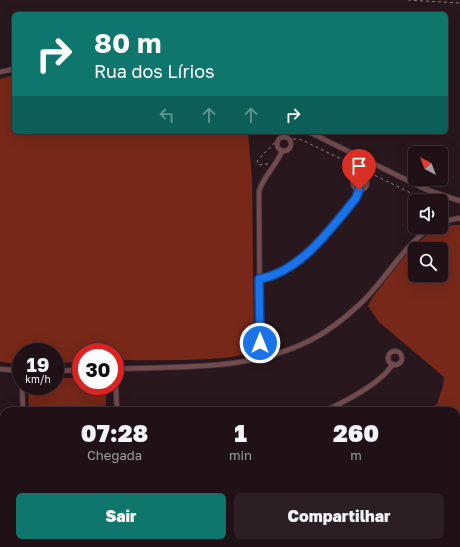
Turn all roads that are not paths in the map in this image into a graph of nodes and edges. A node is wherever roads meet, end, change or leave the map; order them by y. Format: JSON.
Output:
{"nodes":[{"id":1,"x":12,"y":69,"type":"edge"},
{"id":2,"x":0,"y":72,"type":"edge"},
{"id":3,"x":313,"y":134,"type":"edge"},
{"id":4,"x":282,"y":151,"type":"dead end"},
{"id":5,"x":359,"y":190,"type":"dead end"},
{"id":6,"x":460,"y":201,"type":"edge"},
{"id":7,"x":460,"y":218,"type":"edge"},
{"id":8,"x":448,"y":221,"type":"edge"},
{"id":9,"x":422,"y":234,"type":"edge"},
{"id":10,"x":259,"y":279,"type":"junction"},
{"id":11,"x":260,"y":359,"type":"junction"},
{"id":12,"x":393,"y":364,"type":"dead end"},
{"id":13,"x":0,"y":370,"type":"edge"},
{"id":14,"x":124,"y":370,"type":"edge"},
{"id":15,"x":12,"y":371,"type":"edge"},
{"id":16,"x":22,"y":395,"type":"edge"},
{"id":17,"x":116,"y":395,"type":"edge"},
{"id":18,"x":23,"y":407,"type":"edge"},
{"id":19,"x":117,"y":407,"type":"edge"},
{"id":20,"x":331,"y":407,"type":"edge"}],
"edges":[{"from":1,"to":2,"type":"street"},
{"from":3,"to":6,"type":"street"},
{"from":4,"to":10,"type":"street"},
{"from":5,"to":10,"type":"street"},
{"from":7,"to":8,"type":"street"},
{"from":9,"to":11,"type":"street"},
{"from":10,"to":11,"type":"street"},
{"from":11,"to":14,"type":"street"},
{"from":12,"to":20,"type":"street"},
{"from":13,"to":15,"type":"street"},
{"from":16,"to":18,"type":"street"},
{"from":17,"to":19,"type":"street"}]}
